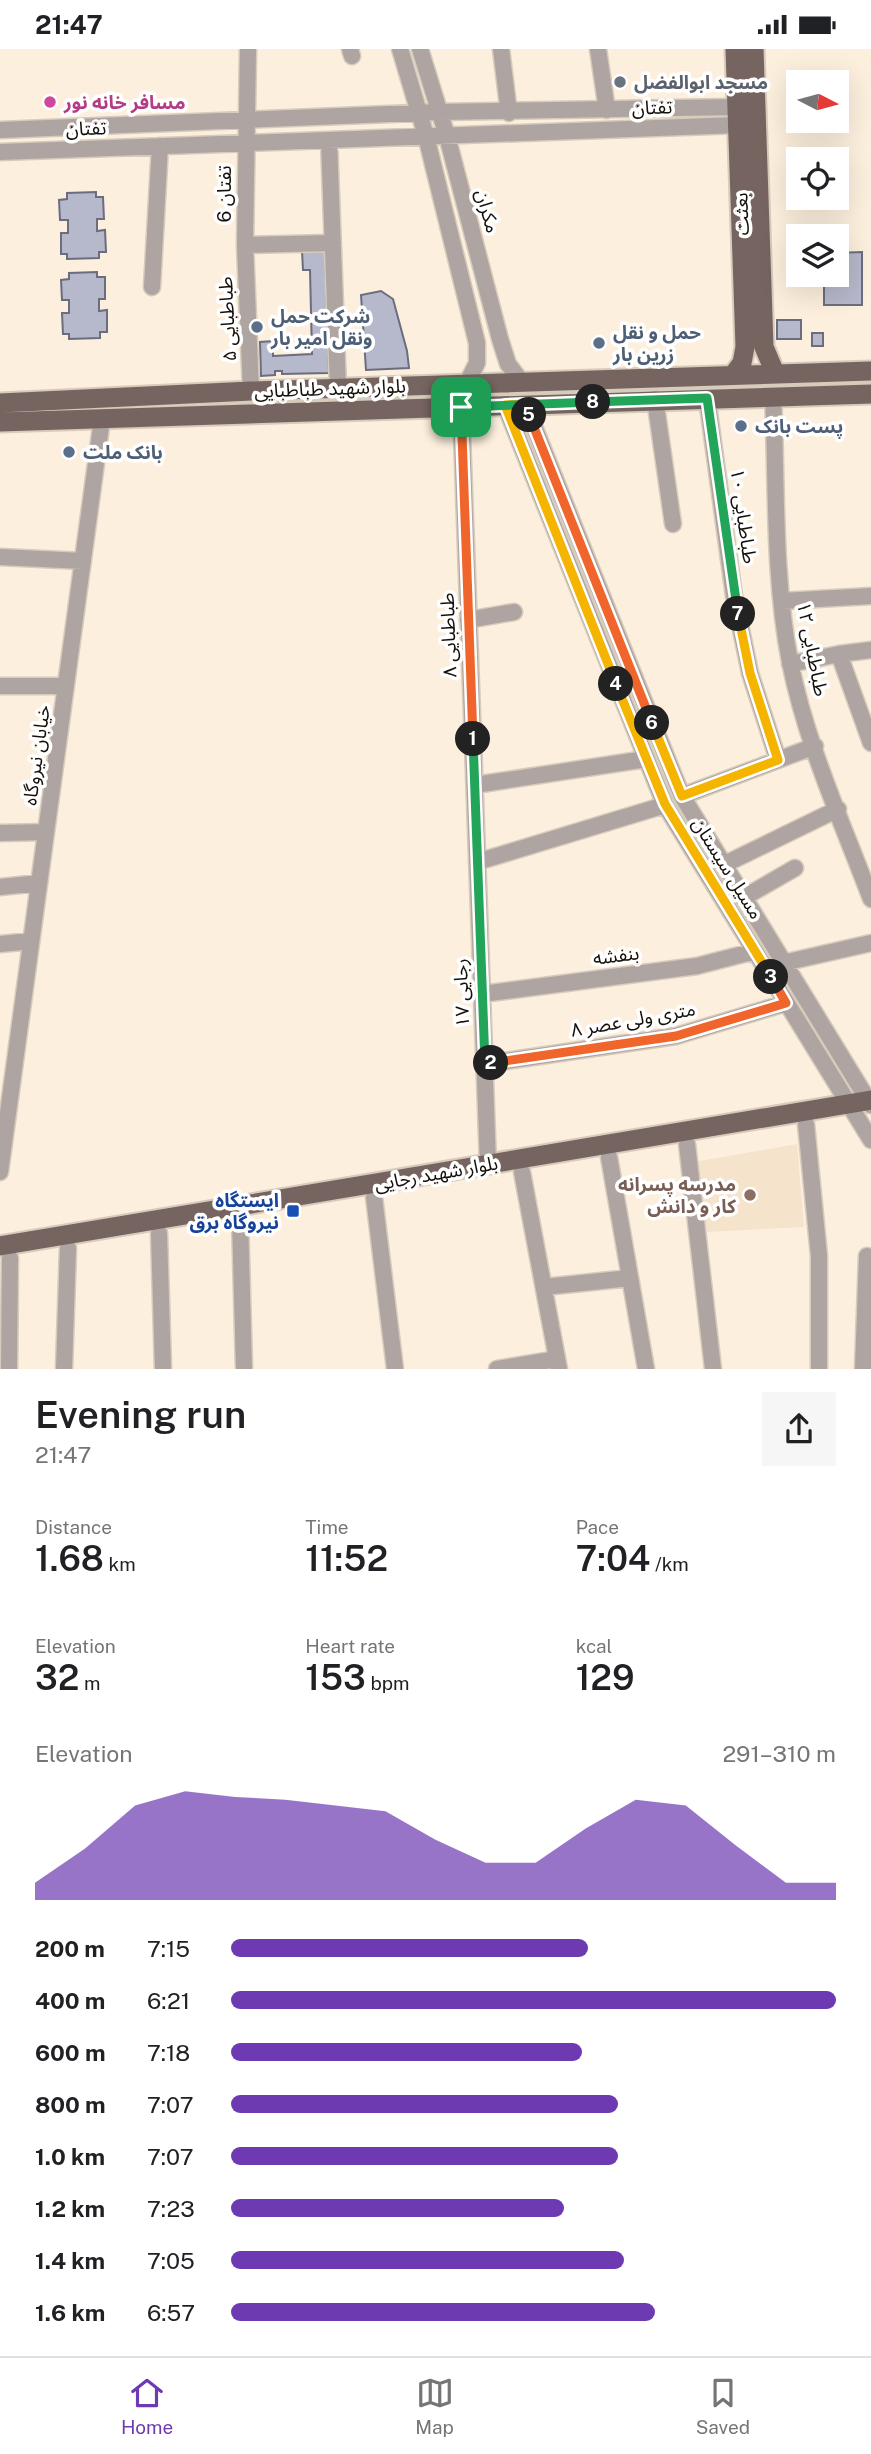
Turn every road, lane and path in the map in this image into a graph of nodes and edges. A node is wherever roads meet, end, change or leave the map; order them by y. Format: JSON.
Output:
{"nodes":[{"id":1,"x":248,"y":49,"type":"edge"},
{"id":2,"x":400,"y":49,"type":"edge"},
{"id":3,"x":420,"y":49,"type":"edge"},
{"id":4,"x":501,"y":49,"type":"edge"},
{"id":5,"x":598,"y":49,"type":"edge"},
{"id":6,"x":735,"y":49,"type":"edge"},
{"id":7,"x":754,"y":49,"type":"edge"},
{"id":8,"x":607,"y":110,"type":"junction"},
{"id":9,"x":439,"y":111,"type":"junction"},
{"id":10,"x":420,"y":112,"type":"junction"},
{"id":11,"x":509,"y":113,"type":"junction"},
{"id":12,"x":756,"y":115,"type":"junction"},
{"id":13,"x":737,"y":116,"type":"junction"},
{"id":14,"x":245,"y":122,"type":"junction"},
{"id":15,"x":0,"y":130,"type":"edge"},
{"id":16,"x":426,"y":136,"type":"junction"},
{"id":17,"x":447,"y":136,"type":"junction"},
{"id":18,"x":329,"y":140,"type":"junction"},
{"id":19,"x":244,"y":142,"type":"junction"},
{"id":20,"x":160,"y":146,"type":"junction"},
{"id":21,"x":0,"y":152,"type":"edge"},
{"id":22,"x":333,"y":243,"type":"junction"},
{"id":23,"x":245,"y":245,"type":"junction"},
{"id":24,"x":152,"y":287,"type":"dead end"},
{"id":25,"x":755,"y":347,"type":"junction"},
{"id":26,"x":506,"y":356,"type":"junction"},
{"id":27,"x":477,"y":363,"type":"junction"},
{"id":28,"x":871,"y":371,"type":"edge"},
{"id":29,"x":775,"y":373,"type":"junction"},
{"id":30,"x":733,"y":375,"type":"junction"},
{"id":31,"x":652,"y":377,"type":"junction"},
{"id":32,"x":520,"y":381,"type":"junction"},
{"id":33,"x":467,"y":383,"type":"junction"},
{"id":34,"x":338,"y":388,"type":"junction"},
{"id":35,"x":251,"y":391,"type":"junction"},
{"id":36,"x":871,"y":394,"type":"edge"},
{"id":37,"x":774,"y":397,"type":"junction"},
{"id":38,"x":707,"y":398,"type":"junction"},
{"id":39,"x":655,"y":399,"type":"junction"},
{"id":40,"x":0,"y":403,"type":"edge"},
{"id":41,"x":525,"y":404,"type":"junction"},
{"id":42,"x":505,"y":405,"type":"junction"},
{"id":43,"x":461,"y":407,"type":"junction"},
{"id":44,"x":102,"y":419,"type":"junction"},
{"id":45,"x":0,"y":422,"type":"edge"},
{"id":46,"x":673,"y":524,"type":"dead end"},
{"id":47,"x":0,"y":557,"type":"edge"},
{"id":48,"x":83,"y":561,"type":"junction"},
{"id":49,"x":871,"y":596,"type":"edge"},
{"id":50,"x":782,"y":601,"type":"junction"},
{"id":51,"x":514,"y":612,"type":"dead end"},
{"id":52,"x":468,"y":620,"type":"junction"},
{"id":53,"x":871,"y":650,"type":"edge"},
{"id":54,"x":839,"y":654,"type":"junction"},
{"id":55,"x":790,"y":664,"type":"junction"},
{"id":56,"x":0,"y":686,"type":"edge"},
{"id":57,"x":66,"y":686,"type":"junction"},
{"id":58,"x":871,"y":743,"type":"edge"},
{"id":59,"x":815,"y":746,"type":"junction"},
{"id":60,"x":646,"y":759,"type":"junction"},
{"id":61,"x":778,"y":760,"type":"junction"},
{"id":62,"x":475,"y":785,"type":"junction"},
{"id":63,"x":682,"y":796,"type":"junction"},
{"id":64,"x":665,"y":804,"type":"junction"},
{"id":65,"x":838,"y":809,"type":"junction"},
{"id":66,"x":46,"y":832,"type":"junction"},
{"id":67,"x":0,"y":833,"type":"edge"},
{"id":68,"x":477,"y":862,"type":"junction"},
{"id":69,"x":723,"y":865,"type":"junction"},
{"id":70,"x":795,"y":868,"type":"dead end"},
{"id":71,"x":39,"y":883,"type":"junction"},
{"id":72,"x":0,"y":887,"type":"edge"},
{"id":73,"x":743,"y":898,"type":"junction"},
{"id":74,"x":871,"y":899,"type":"edge"},
{"id":75,"x":31,"y":941,"type":"junction"},
{"id":76,"x":871,"y":943,"type":"edge"},
{"id":77,"x":0,"y":944,"type":"edge"},
{"id":78,"x":755,"y":951,"type":"junction"},
{"id":79,"x":783,"y":963,"type":"junction"},
{"id":80,"x":482,"y":993,"type":"junction"},
{"id":81,"x":786,"y":1003,"type":"junction"},
{"id":82,"x":8,"y":1057,"type":"edge"},
{"id":83,"x":485,"y":1064,"type":"junction"},
{"id":84,"x":865,"y":1107,"type":"edge"},
{"id":85,"x":806,"y":1125,"type":"junction"},
{"id":86,"x":871,"y":1140,"type":"edge"},
{"id":87,"x":687,"y":1144,"type":"junction"},
{"id":88,"x":1,"y":1151,"type":"edge"},
{"id":89,"x":609,"y":1157,"type":"junction"},
{"id":90,"x":488,"y":1164,"type":"junction"},
{"id":91,"x":0,"y":1172,"type":"edge"},
{"id":92,"x":522,"y":1172,"type":"junction"},
{"id":93,"x":373,"y":1190,"type":"junction"},
{"id":94,"x":240,"y":1219,"type":"junction"},
{"id":95,"x":159,"y":1233,"type":"junction"},
{"id":96,"x":68,"y":1248,"type":"junction"},
{"id":97,"x":3,"y":1255,"type":"edge"},
{"id":98,"x":867,"y":1256,"type":"dead end"},
{"id":99,"x":630,"y":1278,"type":"junction"},
{"id":100,"x":544,"y":1287,"type":"junction"},
{"id":101,"x":558,"y":1364,"type":"edge"},
{"id":102,"x":163,"y":1368,"type":"edge"},
{"id":103,"x":9,"y":1369,"type":"edge"},
{"id":104,"x":64,"y":1369,"type":"edge"},
{"id":105,"x":244,"y":1369,"type":"edge"},
{"id":106,"x":395,"y":1369,"type":"edge"},
{"id":107,"x":497,"y":1369,"type":"edge"},
{"id":108,"x":646,"y":1369,"type":"edge"},
{"id":109,"x":713,"y":1369,"type":"edge"},
{"id":110,"x":819,"y":1369,"type":"edge"},
{"id":111,"x":863,"y":1369,"type":"edge"}],
"edges":[{"from":1,"to":14,"type":"street","name":"تفتان 6"},
{"from":2,"to":10,"type":"street"},
{"from":3,"to":9,"type":"street","name":"مکران"},
{"from":4,"to":11,"type":"street"},
{"from":5,"to":8,"type":"street"},
{"from":6,"to":13,"type":"main road","name":"بعثت"},
{"from":7,"to":12,"type":"main road","name":"بعثت"},
{"from":8,"to":11,"type":"street","name":"تفتان"},
{"from":8,"to":13,"type":"street","name":"تفتان"},
{"from":9,"to":10,"type":"street","name":"تفتان"},
{"from":9,"to":11,"type":"street","name":"تفتان"},
{"from":9,"to":17,"type":"street","name":"مکران"},
{"from":10,"to":14,"type":"street","name":"تفتان"},
{"from":10,"to":16,"type":"street"},
{"from":12,"to":13,"type":"street","name":"تفتان"},
{"from":12,"to":25,"type":"main road","name":"بعثت"},
{"from":13,"to":17,"type":"street","name":"تفتان"},
{"from":13,"to":25,"type":"main road","name":"بعثت"},
{"from":14,"to":15,"type":"street","name":"تفتان"},
{"from":14,"to":19,"type":"street","name":"تفتان 6"},
{"from":16,"to":17,"type":"street","name":"تفتان"},
{"from":16,"to":18,"type":"street","name":"تفتان"},
{"from":16,"to":27,"type":"street"},
{"from":17,"to":26,"type":"street","name":"مکران"},
{"from":18,"to":19,"type":"street","name":"تفتان"},
{"from":18,"to":22,"type":"street"},
{"from":19,"to":20,"type":"street","name":"تفتان"},
{"from":19,"to":23,"type":"street","name":"تفتان 6"},
{"from":20,"to":21,"type":"street","name":"تفتان"},
{"from":20,"to":24,"type":"street"},
{"from":22,"to":23,"type":"street"},
{"from":22,"to":34,"type":"street"},
{"from":23,"to":35,"type":"street","name":"طباطبایی ۵"},
{"from":25,"to":29,"type":"main road","name":"بعثت"},
{"from":25,"to":30,"type":"main road","name":"بعثت"},
{"from":26,"to":27,"type":"street"},
{"from":26,"to":32,"type":"street","name":"مکران"},
{"from":27,"to":33,"type":"street"},
{"from":28,"to":29,"type":"main road","name":"بلوار شهید طباطبایی"},
{"from":29,"to":30,"type":"main road","name":"بلوار شهید طباطبایی"},
{"from":30,"to":31,"type":"main road","name":"بلوار شهید طباطبایی"},
{"from":31,"to":32,"type":"main road","name":"بلوار شهید طباطبایی"},
{"from":31,"to":39,"type":"main road"},
{"from":32,"to":33,"type":"main road","name":"بلوار شهید طباطبایی"},
{"from":33,"to":34,"type":"main road","name":"بلوار شهید طباطبایی"},
{"from":34,"to":35,"type":"main road","name":"بلوار شهید طباطبایی"},
{"from":35,"to":40,"type":"main road","name":"بلوار شهید طباطبایی"},
{"from":36,"to":37,"type":"main road","name":"بلوار شهید طباطبایی"},
{"from":37,"to":38,"type":"main road","name":"بلوار شهید طباطبایی"},
{"from":37,"to":50,"type":"street","name":"طباطبایی ۱۲"},
{"from":38,"to":39,"type":"main road","name":"بلوار شهید طباطبایی"},
{"from":38,"to":61,"type":"street","name":"طباطبایی ۱۰"},
{"from":39,"to":41,"type":"main road","name":"بلوار شهید طباطبایی"},
{"from":39,"to":46,"type":"street"},
{"from":41,"to":42,"type":"main road","name":"بلوار شهید طباطبایی"},
{"from":41,"to":63,"type":"street","name":"مسیل سیستان"},
{"from":42,"to":43,"type":"main road","name":"بلوار شهید طباطبایی"},
{"from":42,"to":60,"type":"street","name":"مسیل سیستان"},
{"from":43,"to":44,"type":"main road","name":"بلوار شهید طباطبایی"},
{"from":43,"to":52,"type":"street","name":"طباطبایی ۸"},
{"from":44,"to":45,"type":"main road","name":"بلوار شهید طباطبایی"},
{"from":44,"to":48,"type":"street","name":"خیابان نیروگاه"},
{"from":47,"to":48,"type":"street"},
{"from":48,"to":57,"type":"street","name":"خیابان نیروگاه"},
{"from":49,"to":50,"type":"street"},
{"from":50,"to":55,"type":"street","name":"طباطبایی ۱۲"},
{"from":51,"to":52,"type":"street"},
{"from":52,"to":62,"type":"street","name":"طباطبایی ۸"},
{"from":53,"to":54,"type":"street"},
{"from":54,"to":55,"type":"street"},
{"from":54,"to":58,"type":"street"},
{"from":55,"to":59,"type":"street","name":"طباطبایی ۱۲"},
{"from":56,"to":57,"type":"street"},
{"from":57,"to":66,"type":"street","name":"خیابان نیروگاه"},
{"from":59,"to":61,"type":"street"},
{"from":59,"to":65,"type":"street","name":"طباطبایی ۱۲"},
{"from":60,"to":62,"type":"street"},
{"from":60,"to":64,"type":"street","name":"مسیل سیستان"},
{"from":61,"to":63,"type":"street"},
{"from":62,"to":68,"type":"street","name":"طباطبایی ۸"},
{"from":63,"to":69,"type":"street","name":"مسیل سیستان"},
{"from":64,"to":68,"type":"street"},
{"from":64,"to":78,"type":"street","name":"مسیل سیستان"},
{"from":65,"to":69,"type":"street"},
{"from":65,"to":74,"type":"street","name":"طباطبایی ۱۲"},
{"from":66,"to":67,"type":"street"},
{"from":66,"to":71,"type":"street","name":"خیابان نیروگاه"},
{"from":68,"to":80,"type":"street","name":"رجایی ۱۷"},
{"from":69,"to":73,"type":"street","name":"مسیل سیستان"},
{"from":70,"to":73,"type":"street"},
{"from":71,"to":72,"type":"street"},
{"from":71,"to":75,"type":"street","name":"خیابان نیروگاه"},
{"from":73,"to":79,"type":"street","name":"مسیل سیستان"},
{"from":75,"to":77,"type":"street"},
{"from":75,"to":82,"type":"street","name":"خیابان نیروگاه"},
{"from":76,"to":79,"type":"street"},
{"from":78,"to":80,"type":"street","name":"بنفشه"},
{"from":78,"to":81,"type":"street","name":"مسیل سیستان"},
{"from":79,"to":84,"type":"street","name":"مسیل سیستان"},
{"from":80,"to":83,"type":"street","name":"رجایی ۱۷"},
{"from":81,"to":83,"type":"street","name":"۸ متری ولی عصر"},
{"from":81,"to":84,"type":"street","name":"مسیل سیستان"},
{"from":82,"to":88,"type":"street","name":"خیابان نیروگاه"},
{"from":83,"to":90,"type":"street","name":"رجایی ۱۷"},
{"from":84,"to":85,"type":"main road","name":"بلوار شهید رجایی"},
{"from":84,"to":86,"type":"street","name":"مسیل سیستان"},
{"from":84,"to":90,"type":"main road","name":"بلوار شهید رجایی"},
{"from":85,"to":87,"type":"main road","name":"بلوار شهید رجایی"},
{"from":85,"to":110,"type":"street"},
{"from":87,"to":89,"type":"main road","name":"بلوار شهید رجایی"},
{"from":87,"to":109,"type":"street"},
{"from":88,"to":91,"type":"street","name":"خیابان نیروگاه"},
{"from":89,"to":92,"type":"main road","name":"بلوار شهید رجایی"},
{"from":89,"to":99,"type":"street"},
{"from":90,"to":93,"type":"main road","name":"بلوار شهید رجایی"},
{"from":92,"to":93,"type":"main road","name":"بلوار شهید رجایی"},
{"from":92,"to":100,"type":"street"},
{"from":93,"to":94,"type":"main road","name":"بلوار شهید رجایی"},
{"from":93,"to":97,"type":"main road","name":"بلوار شهید رجایی"},
{"from":93,"to":106,"type":"street"},
{"from":94,"to":95,"type":"main road","name":"بلوار شهید رجایی"},
{"from":94,"to":105,"type":"street"},
{"from":95,"to":96,"type":"main road","name":"بلوار شهید رجایی"},
{"from":95,"to":102,"type":"street"},
{"from":96,"to":97,"type":"main road","name":"بلوار شهید رجایی"},
{"from":96,"to":104,"type":"street"},
{"from":97,"to":103,"type":"street"},
{"from":98,"to":111,"type":"street"},
{"from":99,"to":100,"type":"street"},
{"from":99,"to":108,"type":"street"},
{"from":100,"to":101,"type":"street"},
{"from":101,"to":107,"type":"street"}]}
